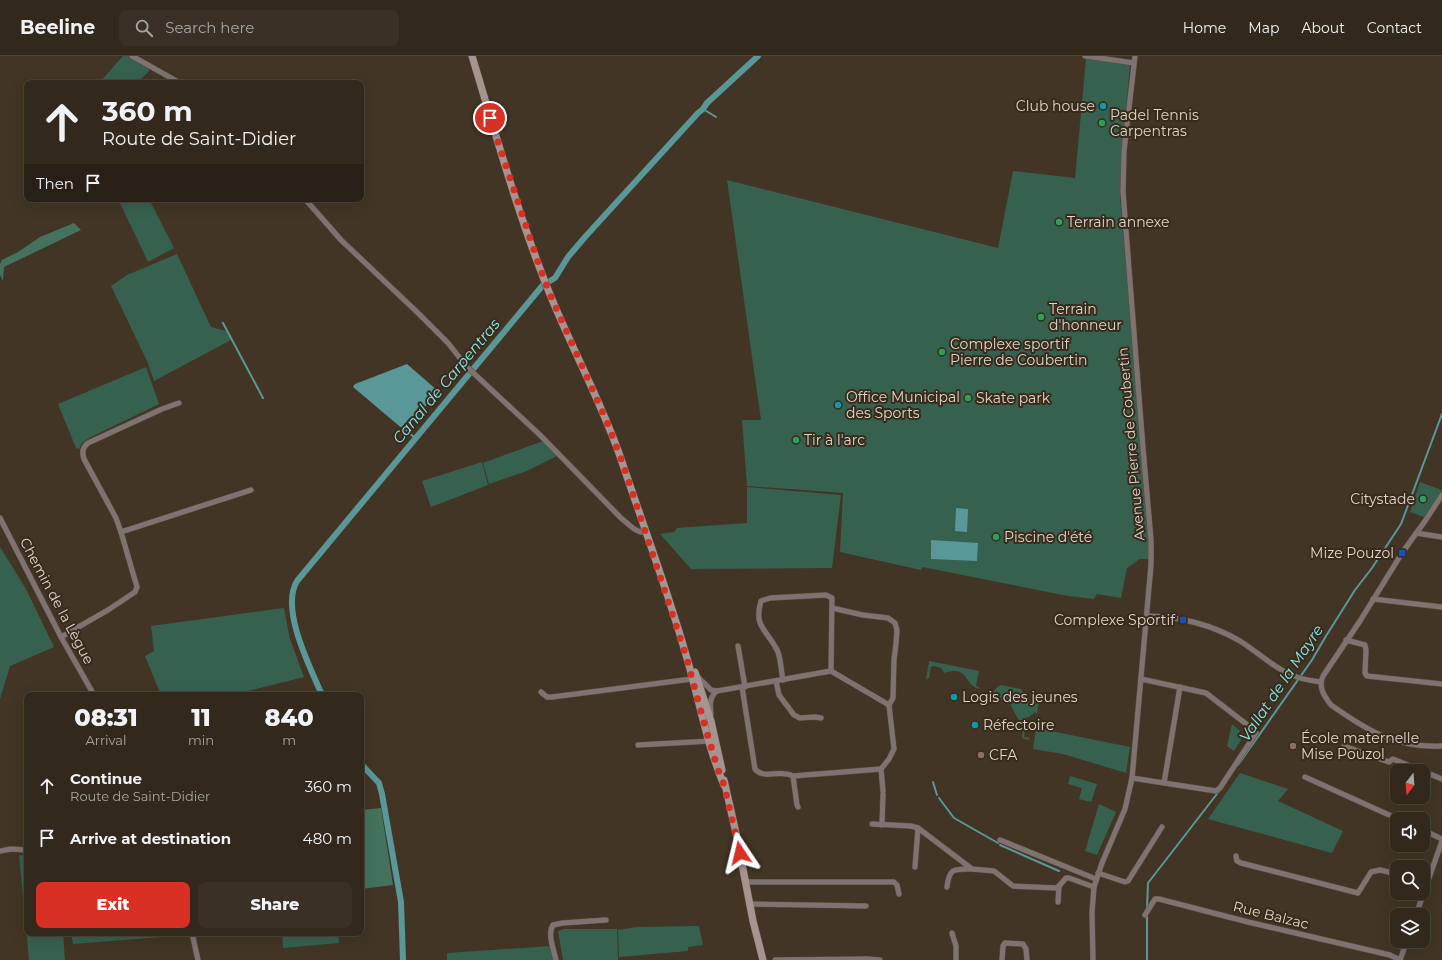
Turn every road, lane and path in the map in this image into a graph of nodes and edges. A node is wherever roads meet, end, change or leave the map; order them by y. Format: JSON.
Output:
{"nodes":[{"id":1,"x":132,"y":56,"type":"edge"},
{"id":2,"x":472,"y":56,"type":"edge"},
{"id":3,"x":1085,"y":56,"type":"edge"},
{"id":4,"x":1135,"y":56,"type":"edge"},
{"id":5,"x":1134,"y":63,"type":"junction"},
{"id":6,"x":174,"y":80,"type":"edge"},
{"id":7,"x":308,"y":202,"type":"edge"},
{"id":8,"x":179,"y":403,"type":"dead end"},
{"id":9,"x":251,"y":490,"type":"dead end"},
{"id":10,"x":1442,"y":495,"type":"edge"},
{"id":11,"x":0,"y":520,"type":"edge"},
{"id":12,"x":121,"y":532,"type":"junction"},
{"id":13,"x":646,"y":532,"type":"junction"},
{"id":14,"x":1416,"y":534,"type":"junction"},
{"id":15,"x":1442,"y":536,"type":"edge"},
{"id":16,"x":1373,"y":599,"type":"junction"},
{"id":17,"x":1442,"y":607,"type":"edge"},
{"id":18,"x":832,"y":608,"type":"junction"},
{"id":19,"x":1147,"y":616,"type":"junction"},
{"id":20,"x":61,"y":637,"type":"junction"},
{"id":21,"x":1346,"y":640,"type":"junction"},
{"id":22,"x":738,"y":646,"type":"dead end"},
{"id":23,"x":831,"y":671,"type":"junction"},
{"id":24,"x":1141,"y":679,"type":"junction"},
{"id":25,"x":694,"y":680,"type":"junction"},
{"id":26,"x":783,"y":680,"type":"junction"},
{"id":27,"x":776,"y":681,"type":"junction"},
{"id":28,"x":1321,"y":682,"type":"junction"},
{"id":29,"x":1442,"y":684,"type":"edge"},
{"id":30,"x":743,"y":687,"type":"junction"},
{"id":31,"x":1180,"y":687,"type":"junction"},
{"id":32,"x":92,"y":692,"type":"edge"},
{"id":33,"x":541,"y":692,"type":"dead end"},
{"id":34,"x":714,"y":692,"type":"junction"},
{"id":35,"x":703,"y":694,"type":"junction"},
{"id":36,"x":890,"y":705,"type":"junction"},
{"id":37,"x":700,"y":710,"type":"junction"},
{"id":38,"x":821,"y":718,"type":"dead end"},
{"id":39,"x":711,"y":721,"type":"junction"},
{"id":40,"x":713,"y":741,"type":"junction"},
{"id":41,"x":638,"y":745,"type":"dead end"},
{"id":42,"x":1344,"y":746,"type":"dead end"},
{"id":43,"x":1442,"y":746,"type":"edge"},
{"id":44,"x":881,"y":769,"type":"junction"},
{"id":45,"x":794,"y":776,"type":"junction"},
{"id":46,"x":1305,"y":777,"type":"dead end"},
{"id":47,"x":1132,"y":778,"type":"junction"},
{"id":48,"x":1442,"y":779,"type":"edge"},
{"id":49,"x":1164,"y":783,"type":"junction"},
{"id":50,"x":798,"y":807,"type":"dead end"},
{"id":51,"x":1390,"y":815,"type":"edge"},
{"id":52,"x":872,"y":824,"type":"dead end"},
{"id":53,"x":882,"y":825,"type":"junction"},
{"id":54,"x":1162,"y":827,"type":"dead end"},
{"id":55,"x":918,"y":828,"type":"junction"},
{"id":56,"x":1430,"y":834,"type":"edge"},
{"id":57,"x":1000,"y":840,"type":"dead end"},
{"id":58,"x":1442,"y":840,"type":"edge"},
{"id":59,"x":24,"y":850,"type":"edge"},
{"id":60,"x":0,"y":851,"type":"edge"},
{"id":61,"x":1236,"y":856,"type":"dead end"},
{"id":62,"x":915,"y":867,"type":"dead end"},
{"id":63,"x":972,"y":869,"type":"junction"},
{"id":64,"x":1390,"y":872,"type":"edge"},
{"id":65,"x":1430,"y":872,"type":"edge"},
{"id":66,"x":1097,"y":876,"type":"junction"},
{"id":67,"x":745,"y":882,"type":"junction"},
{"id":68,"x":1059,"y":886,"type":"junction"},
{"id":69,"x":947,"y":887,"type":"dead end"},
{"id":70,"x":1094,"y":887,"type":"junction"},
{"id":71,"x":899,"y":894,"type":"dead end"},
{"id":72,"x":1058,"y":902,"type":"dead end"},
{"id":73,"x":749,"y":904,"type":"junction"},
{"id":74,"x":866,"y":906,"type":"dead end"},
{"id":75,"x":1145,"y":915,"type":"dead end"},
{"id":76,"x":606,"y":920,"type":"dead end"},
{"id":77,"x":952,"y":933,"type":"dead end"},
{"id":78,"x":193,"y":936,"type":"edge"},
{"id":79,"x":1404,"y":948,"type":"edge"},
{"id":80,"x":198,"y":960,"type":"edge"},
{"id":81,"x":556,"y":960,"type":"edge"},
{"id":82,"x":763,"y":960,"type":"edge"},
{"id":83,"x":775,"y":960,"type":"edge"},
{"id":84,"x":880,"y":960,"type":"edge"},
{"id":85,"x":956,"y":960,"type":"edge"},
{"id":86,"x":1002,"y":960,"type":"edge"},
{"id":87,"x":1027,"y":960,"type":"edge"},
{"id":88,"x":1093,"y":960,"type":"edge"},
{"id":89,"x":1400,"y":960,"type":"edge"}],
"edges":[{"from":1,"to":6,"type":"street"},
{"from":2,"to":13,"type":"main road"},
{"from":3,"to":5,"type":"street"},
{"from":4,"to":5,"type":"street","name":"Avenue Pierre de Coubertin"},
{"from":5,"to":19,"type":"street","name":"Avenue Pierre de Coubertin"},
{"from":7,"to":13,"type":"street"},
{"from":8,"to":12,"type":"street"},
{"from":9,"to":12,"type":"street"},
{"from":10,"to":14,"type":"street"},
{"from":11,"to":20,"type":"street","name":"Chemin de la Lègue"},
{"from":12,"to":20,"type":"street"},
{"from":13,"to":25,"type":"main road"},
{"from":14,"to":15,"type":"street"},
{"from":14,"to":16,"type":"street"},
{"from":16,"to":17,"type":"street"},
{"from":16,"to":21,"type":"street"},
{"from":18,"to":23,"type":"street"},
{"from":18,"to":26,"type":"street"},
{"from":18,"to":36,"type":"street"},
{"from":19,"to":24,"type":"street","name":"Avenue Pierre de Coubertin"},
{"from":19,"to":28,"type":"street"},
{"from":20,"to":32,"type":"street","name":"Chemin de la Lègue"},
{"from":21,"to":28,"type":"street"},
{"from":21,"to":29,"type":"street"},
{"from":22,"to":30,"type":"street"},
{"from":23,"to":26,"type":"street"},
{"from":23,"to":36,"type":"street"},
{"from":24,"to":31,"type":"street"},
{"from":24,"to":47,"type":"street","name":"Avenue Pierre de Coubertin"},
{"from":25,"to":33,"type":"street"},
{"from":25,"to":34,"type":"street"},
{"from":25,"to":35,"type":"main road"},
{"from":25,"to":35,"type":"street"},
{"from":25,"to":37,"type":"main road"},
{"from":26,"to":27,"type":"street"},
{"from":27,"to":30,"type":"street"},
{"from":27,"to":38,"type":"street"},
{"from":28,"to":43,"type":"street"},
{"from":30,"to":34,"type":"street"},
{"from":30,"to":45,"type":"street"},
{"from":31,"to":49,"type":"street"},
{"from":31,"to":49,"type":"street"},
{"from":34,"to":35,"type":"street"},
{"from":34,"to":39,"type":"street"},
{"from":35,"to":37,"type":"street"},
{"from":35,"to":39,"type":"main road"},
{"from":36,"to":44,"type":"street"},
{"from":37,"to":40,"type":"main road"},
{"from":39,"to":40,"type":"main road"},
{"from":40,"to":41,"type":"street"},
{"from":40,"to":67,"type":"main road"},
{"from":42,"to":48,"type":"street"},
{"from":44,"to":45,"type":"street"},
{"from":44,"to":53,"type":"street"},
{"from":45,"to":50,"type":"street"},
{"from":46,"to":51,"type":"street"},
{"from":47,"to":49,"type":"street"},
{"from":47,"to":66,"type":"street","name":"Avenue Pierre de Coubertin"},
{"from":52,"to":53,"type":"street"},
{"from":53,"to":55,"type":"street"},
{"from":54,"to":66,"type":"street"},
{"from":55,"to":62,"type":"street"},
{"from":55,"to":63,"type":"street"},
{"from":56,"to":58,"type":"street"},
{"from":57,"to":66,"type":"street"},
{"from":58,"to":65,"type":"street"},
{"from":59,"to":60,"type":"street"},
{"from":61,"to":64,"type":"street"},
{"from":63,"to":68,"type":"street"},
{"from":63,"to":69,"type":"street"},
{"from":66,"to":70,"type":"street"},
{"from":67,"to":71,"type":"street"},
{"from":67,"to":73,"type":"main road"},
{"from":68,"to":70,"type":"street"},
{"from":68,"to":72,"type":"street"},
{"from":70,"to":88,"type":"street"},
{"from":73,"to":74,"type":"street"},
{"from":73,"to":82,"type":"main road"},
{"from":75,"to":89,"type":"street","name":"Rue Balzac"},
{"from":76,"to":81,"type":"street"},
{"from":77,"to":85,"type":"street"},
{"from":78,"to":80,"type":"street"},
{"from":79,"to":89,"type":"street"},
{"from":83,"to":84,"type":"street"},
{"from":86,"to":87,"type":"street"}]}
